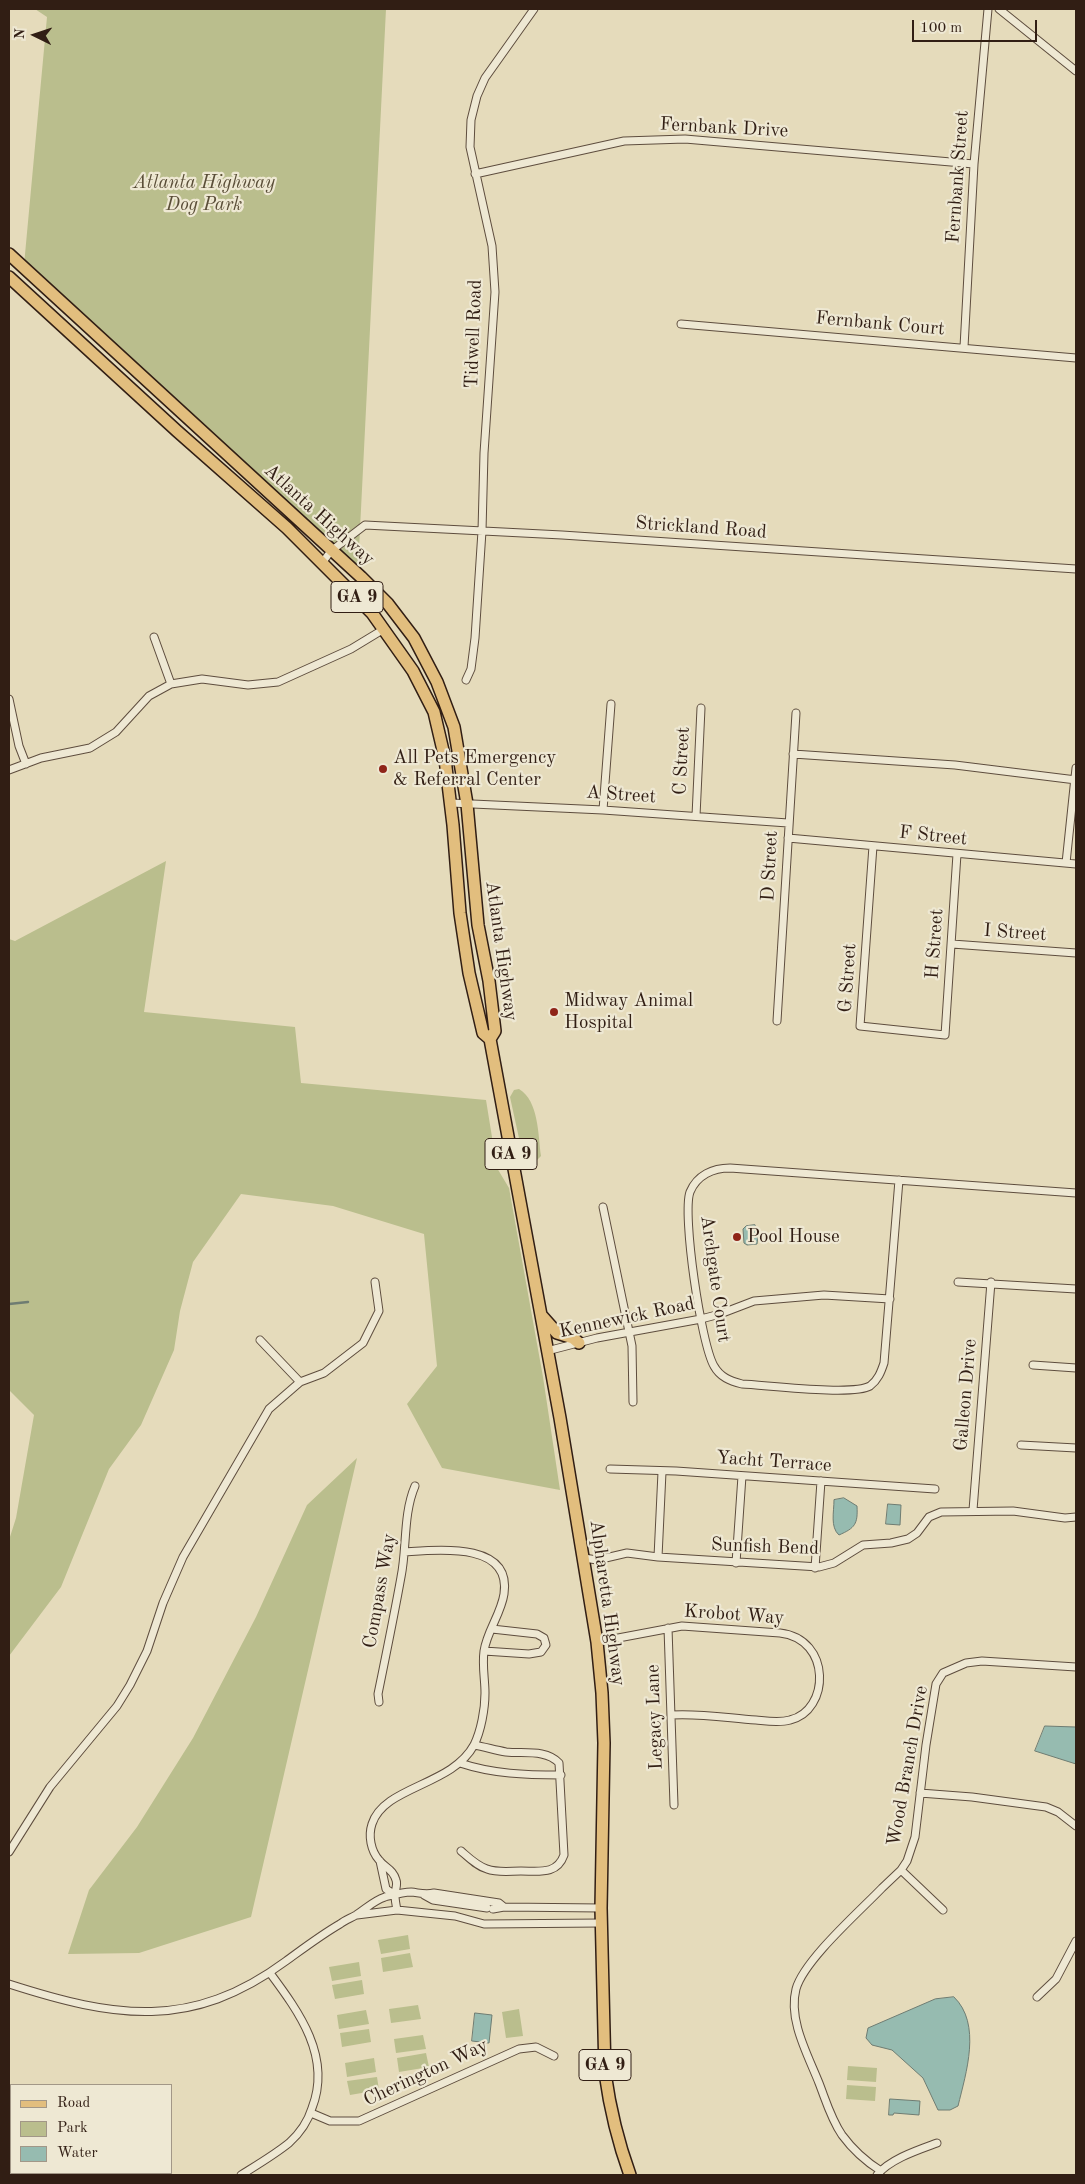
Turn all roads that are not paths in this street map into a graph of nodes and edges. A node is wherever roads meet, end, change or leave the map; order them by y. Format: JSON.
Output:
{"nodes":[{"id":1,"x":534,"y":9,"type":"edge"},
{"id":2,"x":988,"y":9,"type":"edge"},
{"id":3,"x":999,"y":9,"type":"edge"},
{"id":4,"x":1076,"y":71,"type":"edge"},
{"id":5,"x":974,"y":164,"type":"junction"},
{"id":6,"x":475,"y":174,"type":"junction"},
{"id":7,"x":9,"y":254,"type":"edge"},
{"id":8,"x":9,"y":277,"type":"edge"},
{"id":9,"x":681,"y":324,"type":"dead end"},
{"id":10,"x":964,"y":347,"type":"junction"},
{"id":11,"x":1076,"y":358,"type":"edge"},
{"id":12,"x":482,"y":531,"type":"junction"},
{"id":13,"x":331,"y":551,"type":"junction"},
{"id":14,"x":322,"y":562,"type":"junction"},
{"id":15,"x":1076,"y":569,"type":"edge"},
{"id":16,"x":384,"y":630,"type":"junction"},
{"id":17,"x":154,"y":636,"type":"dead end"},
{"id":18,"x":466,"y":680,"type":"dead end"},
{"id":19,"x":171,"y":684,"type":"junction"},
{"id":20,"x":9,"y":699,"type":"edge"},
{"id":21,"x":611,"y":704,"type":"dead end"},
{"id":22,"x":701,"y":708,"type":"dead end"},
{"id":23,"x":796,"y":713,"type":"dead end"},
{"id":24,"x":794,"y":754,"type":"junction"},
{"id":25,"x":26,"y":764,"type":"junction"},
{"id":26,"x":1076,"y":768,"type":"edge"},
{"id":27,"x":9,"y":770,"type":"edge"},
{"id":28,"x":1076,"y":780,"type":"edge"},
{"id":29,"x":451,"y":803,"type":"junction"},
{"id":30,"x":467,"y":804,"type":"junction"},
{"id":31,"x":603,"y":810,"type":"junction"},
{"id":32,"x":696,"y":816,"type":"junction"},
{"id":33,"x":788,"y":823,"type":"junction"},
{"id":34,"x":788,"y":838,"type":"junction"},
{"id":35,"x":873,"y":846,"type":"junction"},
{"id":36,"x":958,"y":854,"type":"junction"},
{"id":37,"x":1066,"y":863,"type":"junction"},
{"id":38,"x":1076,"y":864,"type":"edge"},
{"id":39,"x":952,"y":944,"type":"junction"},
{"id":40,"x":1076,"y":953,"type":"edge"},
{"id":41,"x":777,"y":1021,"type":"dead end"},
{"id":42,"x":945,"y":1035,"type":"joint"},
{"id":43,"x":490,"y":1039,"type":"junction"},
{"id":44,"x":899,"y":1180,"type":"junction"},
{"id":45,"x":1076,"y":1193,"type":"edge"},
{"id":46,"x":603,"y":1207,"type":"dead end"},
{"id":47,"x":375,"y":1282,"type":"dead end"},
{"id":48,"x":958,"y":1282,"type":"dead end"},
{"id":49,"x":991,"y":1282,"type":"junction"},
{"id":50,"x":1076,"y":1289,"type":"edge"},
{"id":51,"x":890,"y":1299,"type":"junction"},
{"id":52,"x":540,"y":1314,"type":"junction"},
{"id":53,"x":701,"y":1319,"type":"junction"},
{"id":54,"x":630,"y":1332,"type":"junction"},
{"id":55,"x":260,"y":1340,"type":"dead end"},
{"id":56,"x":579,"y":1343,"type":"junction"},
{"id":57,"x":547,"y":1351,"type":"junction"},
{"id":58,"x":1033,"y":1365,"type":"dead end"},
{"id":59,"x":1076,"y":1368,"type":"edge"},
{"id":60,"x":300,"y":1382,"type":"junction"},
{"id":61,"x":633,"y":1402,"type":"dead end"},
{"id":62,"x":1022,"y":1444,"type":"dead end"},
{"id":63,"x":1076,"y":1448,"type":"edge"},
{"id":64,"x":610,"y":1469,"type":"dead end"},
{"id":65,"x":662,"y":1472,"type":"junction"},
{"id":66,"x":742,"y":1476,"type":"junction"},
{"id":67,"x":821,"y":1481,"type":"junction"},
{"id":68,"x":416,"y":1486,"type":"dead end"},
{"id":69,"x":935,"y":1489,"type":"dead end"},
{"id":70,"x":973,"y":1510,"type":"junction"},
{"id":71,"x":1076,"y":1517,"type":"edge"},
{"id":72,"x":405,"y":1552,"type":"junction"},
{"id":73,"x":584,"y":1558,"type":"junction"},
{"id":74,"x":658,"y":1558,"type":"junction"},
{"id":75,"x":736,"y":1563,"type":"junction"},
{"id":76,"x":815,"y":1568,"type":"junction"},
{"id":77,"x":668,"y":1628,"type":"junction"},
{"id":78,"x":492,"y":1629,"type":"junction"},
{"id":79,"x":597,"y":1642,"type":"junction"},
{"id":80,"x":484,"y":1651,"type":"junction"},
{"id":81,"x":1076,"y":1668,"type":"edge"},
{"id":82,"x":379,"y":1702,"type":"dead end"},
{"id":83,"x":672,"y":1715,"type":"junction"},
{"id":84,"x":474,"y":1745,"type":"junction"},
{"id":85,"x":460,"y":1763,"type":"junction"},
{"id":86,"x":561,"y":1775,"type":"junction"},
{"id":87,"x":920,"y":1793,"type":"junction"},
{"id":88,"x":674,"y":1805,"type":"dead end"},
{"id":89,"x":1076,"y":1826,"type":"edge"},
{"id":90,"x":461,"y":1851,"type":"dead end"},
{"id":91,"x":9,"y":1852,"type":"edge"},
{"id":92,"x":380,"y":1861,"type":"junction"},
{"id":93,"x":901,"y":1870,"type":"junction"},
{"id":94,"x":395,"y":1895,"type":"junction"},
{"id":95,"x":467,"y":1902,"type":"junction"},
{"id":96,"x":504,"y":1907,"type":"junction"},
{"id":97,"x":601,"y":1908,"type":"junction"},
{"id":98,"x":397,"y":1910,"type":"junction"},
{"id":99,"x":943,"y":1910,"type":"dead end"},
{"id":100,"x":356,"y":1915,"type":"junction"},
{"id":101,"x":465,"y":1918,"type":"junction"},
{"id":102,"x":601,"y":1923,"type":"junction"},
{"id":103,"x":1076,"y":1941,"type":"edge"},
{"id":104,"x":270,"y":1973,"type":"junction"},
{"id":105,"x":9,"y":1984,"type":"edge"},
{"id":106,"x":1037,"y":1997,"type":"dead end"},
{"id":107,"x":554,"y":2056,"type":"dead end"},
{"id":108,"x":311,"y":2113,"type":"junction"},
{"id":109,"x":937,"y":2143,"type":"dead end"},
{"id":110,"x":879,"y":2173,"type":"edge"},
{"id":111,"x":241,"y":2175,"type":"edge"},
{"id":112,"x":630,"y":2175,"type":"edge"}],
"edges":[{"from":1,"to":6,"type":"street","name":"Tidwell Road"},
{"from":2,"to":5,"type":"street","name":"Fernbank Street"},
{"from":3,"to":4,"type":"street"},
{"from":5,"to":6,"type":"street","name":"Fernbank Drive"},
{"from":5,"to":10,"type":"street","name":"Fernbank Street"},
{"from":6,"to":12,"type":"street","name":"Tidwell Road"},
{"from":7,"to":13,"type":"main road","name":"Atlanta Highway","number":"GA 9"},
{"from":8,"to":14,"type":"main road","name":"Atlanta Highway","number":"GA 9"},
{"from":9,"to":10,"type":"street","name":"Fernbank Court"},
{"from":10,"to":11,"type":"street","name":"Fernbank Court"},
{"from":12,"to":13,"type":"street","name":"Strickland Road"},
{"from":12,"to":15,"type":"street","name":"Strickland Road"},
{"from":12,"to":18,"type":"street","name":"Tidwell Road"},
{"from":13,"to":14,"type":"street","name":"Strickland Road"},
{"from":13,"to":30,"type":"main road","name":"Atlanta Highway","number":"GA 9"},
{"from":14,"to":16,"type":"main road","name":"Atlanta Highway","number":"GA 9"},
{"from":16,"to":19,"type":"street"},
{"from":16,"to":29,"type":"main road","name":"Atlanta Highway","number":"GA 9"},
{"from":17,"to":19,"type":"street"},
{"from":19,"to":25,"type":"street"},
{"from":20,"to":25,"type":"street"},
{"from":21,"to":31,"type":"street"},
{"from":22,"to":32,"type":"street","name":"C Street"},
{"from":23,"to":24,"type":"street","name":"D Street"},
{"from":24,"to":28,"type":"street"},
{"from":24,"to":33,"type":"street","name":"D Street"},
{"from":25,"to":27,"type":"street"},
{"from":26,"to":28,"type":"street"},
{"from":28,"to":37,"type":"street"},
{"from":29,"to":30,"type":"street","name":"A Street"},
{"from":29,"to":43,"type":"main road","name":"Atlanta Highway","number":"GA 9"},
{"from":30,"to":31,"type":"street","name":"A Street"},
{"from":30,"to":43,"type":"main road","name":"Atlanta Highway","number":"GA 9"},
{"from":31,"to":32,"type":"street","name":"A Street"},
{"from":32,"to":33,"type":"street","name":"A Street"},
{"from":33,"to":34,"type":"street","name":"D Street"},
{"from":34,"to":35,"type":"street","name":"F Street"},
{"from":34,"to":41,"type":"street","name":"D Street"},
{"from":35,"to":36,"type":"street","name":"F Street"},
{"from":35,"to":42,"type":"street","name":"G Street"},
{"from":36,"to":37,"type":"street","name":"F Street"},
{"from":36,"to":39,"type":"street","name":"H Street"},
{"from":37,"to":38,"type":"street","name":"F Street"},
{"from":39,"to":40,"type":"street","name":"I Street"},
{"from":39,"to":42,"type":"street","name":"H Street"},
{"from":43,"to":52,"type":"main road","name":"Alpharetta Highway","number":"GA 9"},
{"from":44,"to":45,"type":"street","name":"Archgate Court"},
{"from":44,"to":51,"type":"street","name":"Archgate Court"},
{"from":44,"to":53,"type":"street","name":"Archgate Court"},
{"from":46,"to":54,"type":"street"},
{"from":47,"to":60,"type":"street"},
{"from":48,"to":49,"type":"street"},
{"from":49,"to":50,"type":"street"},
{"from":49,"to":70,"type":"street","name":"Galleon Drive"},
{"from":51,"to":53,"type":"street","name":"Kennewick Road"},
{"from":51,"to":53,"type":"street","name":"Archgate Court"},
{"from":52,"to":56,"type":"main road"},
{"from":52,"to":57,"type":"main road","name":"Alpharetta Highway","number":"GA 9"},
{"from":53,"to":54,"type":"street","name":"Kennewick Road"},
{"from":54,"to":56,"type":"street","name":"Kennewick Road"},
{"from":54,"to":61,"type":"street"},
{"from":55,"to":60,"type":"street"},
{"from":56,"to":57,"type":"street","name":"Kennewick Road"},
{"from":57,"to":73,"type":"main road","name":"Alpharetta Highway","number":"GA 9"},
{"from":58,"to":59,"type":"street"},
{"from":60,"to":91,"type":"street"},
{"from":62,"to":63,"type":"street"},
{"from":64,"to":65,"type":"street","name":"Yacht Terrace"},
{"from":65,"to":66,"type":"street","name":"Yacht Terrace"},
{"from":65,"to":74,"type":"street"},
{"from":66,"to":67,"type":"street","name":"Yacht Terrace"},
{"from":66,"to":75,"type":"street"},
{"from":67,"to":69,"type":"street","name":"Yacht Terrace"},
{"from":67,"to":76,"type":"street"},
{"from":68,"to":72,"type":"street","name":"Compass Way"},
{"from":70,"to":71,"type":"street","name":"Sunfish Bend"},
{"from":70,"to":76,"type":"street","name":"Sunfish Bend"},
{"from":72,"to":78,"type":"street"},
{"from":72,"to":82,"type":"street","name":"Compass Way"},
{"from":73,"to":74,"type":"street","name":"Sunfish Bend"},
{"from":73,"to":79,"type":"main road","name":"Alpharetta Highway","number":"GA 9"},
{"from":74,"to":75,"type":"street","name":"Sunfish Bend"},
{"from":75,"to":76,"type":"street","name":"Sunfish Bend"},
{"from":77,"to":79,"type":"street","name":"Krobot Way"},
{"from":77,"to":83,"type":"street","name":"Legacy Lane"},
{"from":77,"to":83,"type":"street","name":"Krobot Way"},
{"from":78,"to":80,"type":"street"},
{"from":78,"to":80,"type":"street"},
{"from":79,"to":97,"type":"main road","name":"Alpharetta Highway","number":"GA 9"},
{"from":80,"to":84,"type":"street"},
{"from":81,"to":87,"type":"street","name":"Wood Branch Drive"},
{"from":83,"to":88,"type":"street","name":"Legacy Lane"},
{"from":84,"to":85,"type":"street"},
{"from":84,"to":86,"type":"street"},
{"from":85,"to":86,"type":"street"},
{"from":85,"to":92,"type":"street"},
{"from":86,"to":90,"type":"street"},
{"from":87,"to":89,"type":"street"},
{"from":87,"to":93,"type":"street","name":"Wood Branch Drive"},
{"from":92,"to":94,"type":"street"},
{"from":92,"to":94,"type":"street"},
{"from":93,"to":99,"type":"street"},
{"from":93,"to":110,"type":"street","name":"Wood Branch Drive"},
{"from":94,"to":95,"type":"street"},
{"from":94,"to":98,"type":"street"},
{"from":94,"to":100,"type":"street"},
{"from":95,"to":96,"type":"street"},
{"from":95,"to":96,"type":"street"},
{"from":95,"to":101,"type":"street"},
{"from":96,"to":97,"type":"street"},
{"from":97,"to":102,"type":"main road","name":"Alpharetta Highway","number":"GA 9"},
{"from":98,"to":100,"type":"street"},
{"from":98,"to":101,"type":"street"},
{"from":100,"to":104,"type":"street"},
{"from":101,"to":102,"type":"street"},
{"from":102,"to":112,"type":"main road","name":"Alpharetta Highway","number":"GA 9"},
{"from":103,"to":106,"type":"street"},
{"from":104,"to":105,"type":"street"},
{"from":104,"to":108,"type":"street"},
{"from":107,"to":108,"type":"street","name":"Cherington Way"},
{"from":108,"to":111,"type":"street"},
{"from":109,"to":110,"type":"street"}]}
